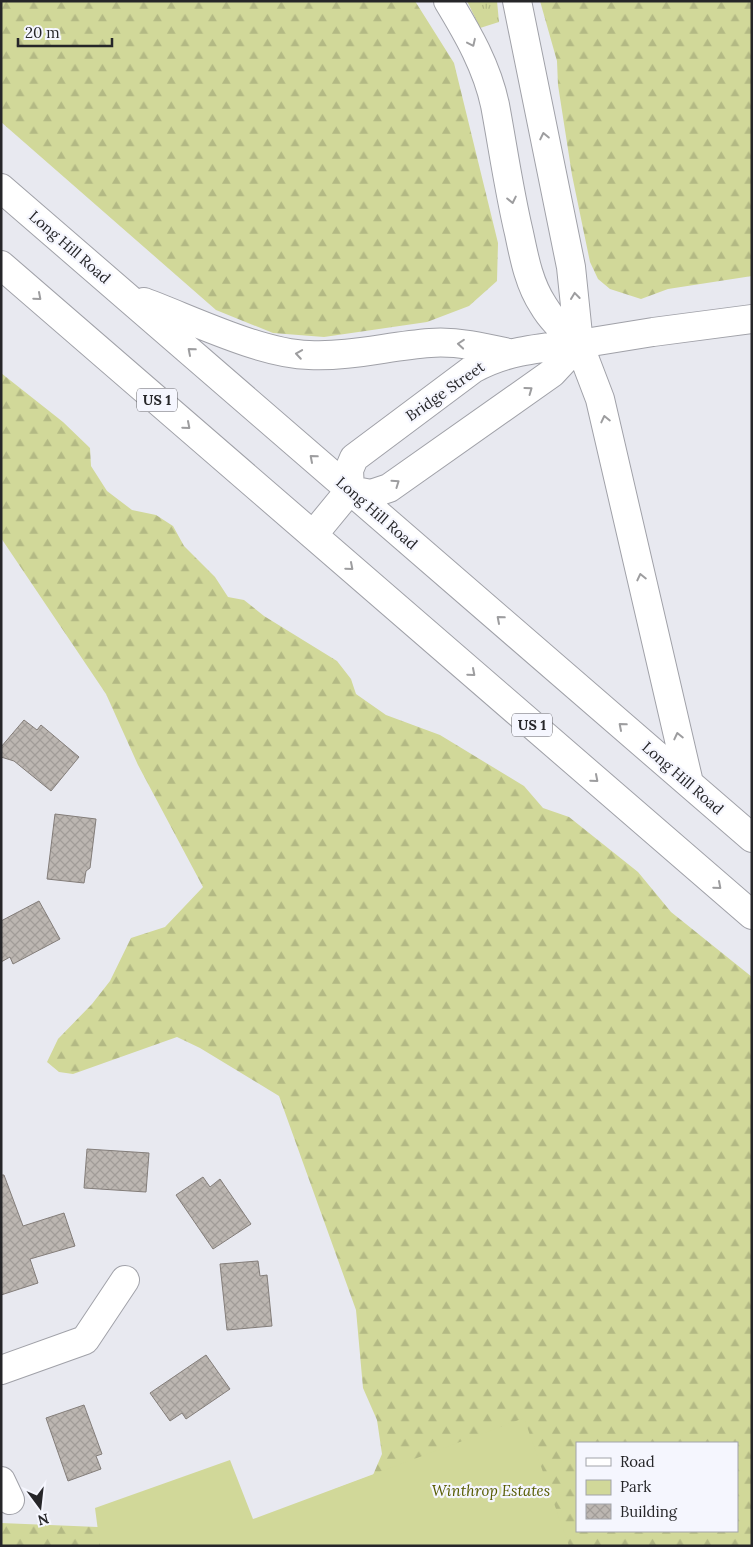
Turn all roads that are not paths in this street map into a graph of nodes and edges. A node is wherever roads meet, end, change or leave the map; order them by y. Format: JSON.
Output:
{"nodes":[{"id":1,"x":448,"y":1,"type":"edge"},
{"id":2,"x":517,"y":1,"type":"edge"},
{"id":3,"x":1,"y":188,"type":"edge"},
{"id":4,"x":1,"y":265,"type":"edge"},
{"id":5,"x":125,"y":294,"type":"junction"},
{"id":6,"x":752,"y":319,"type":"edge"},
{"id":7,"x":579,"y":344,"type":"junction"},
{"id":8,"x":509,"y":353,"type":"junction"},
{"id":9,"x":350,"y":490,"type":"junction"},
{"id":10,"x":313,"y":535,"type":"junction"},
{"id":11,"x":689,"y":783,"type":"junction"},
{"id":12,"x":752,"y":838,"type":"edge"},
{"id":13,"x":752,"y":915,"type":"edge"},
{"id":14,"x":125,"y":1280,"type":"dead end"},
{"id":15,"x":1,"y":1370,"type":"edge"}],
"edges":[{"from":1,"to":7,"type":"main road","one_way":true},
{"from":7,"to":2,"type":"main road","one_way":true},
{"from":3,"to":5,"type":"main road","name":"Long Hill Road"},
{"from":4,"to":10,"type":"main road","number":"US 1","one_way":true},
{"from":8,"to":5,"type":"main road","one_way":true},
{"from":9,"to":5,"type":"main road","name":"Long Hill Road","one_way":true},
{"from":6,"to":7,"type":"main road","name":"Bridge Street"},
{"from":7,"to":8,"type":"main road","name":"Bridge Street"},
{"from":9,"to":7,"type":"main road","one_way":true},
{"from":11,"to":7,"type":"main road","one_way":true},
{"from":8,"to":9,"type":"main road","name":"Bridge Street"},
{"from":9,"to":10,"type":"main road"},
{"from":11,"to":9,"type":"main road","name":"Long Hill Road","one_way":true},
{"from":10,"to":13,"type":"main road","number":"US 1","one_way":true},
{"from":11,"to":12,"type":"main road","name":"Long Hill Road"},
{"from":14,"to":15,"type":"main road"}]}
